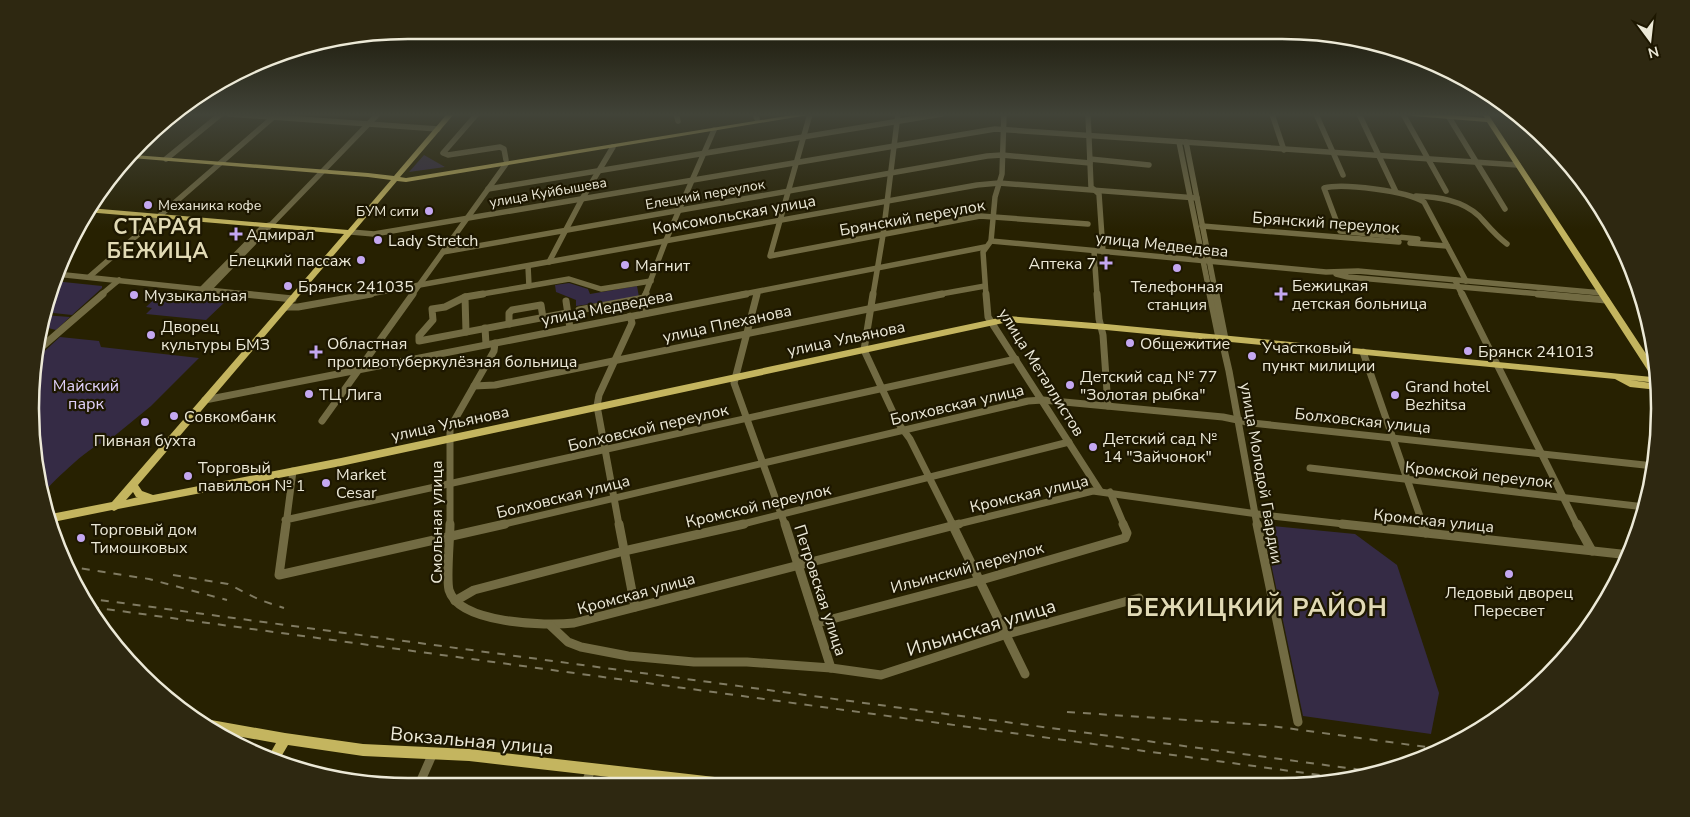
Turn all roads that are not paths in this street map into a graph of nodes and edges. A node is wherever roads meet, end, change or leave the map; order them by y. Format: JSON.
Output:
{"nodes":[{"id":1,"x":174,"y":152,"type":"edge"},
{"id":2,"x":233,"y":152,"type":"edge"},
{"id":3,"x":340,"y":152,"type":"edge"},
{"id":4,"x":418,"y":152,"type":"edge"},
{"id":5,"x":444,"y":152,"type":"edge"},
{"id":6,"x":467,"y":152,"type":"edge"},
{"id":7,"x":504,"y":152,"type":"edge"},
{"id":8,"x":561,"y":152,"type":"edge"},
{"id":9,"x":572,"y":152,"type":"edge"},
{"id":10,"x":610,"y":152,"type":"edge"},
{"id":11,"x":715,"y":152,"type":"edge"},
{"id":12,"x":800,"y":152,"type":"edge"},
{"id":13,"x":859,"y":152,"type":"edge"},
{"id":14,"x":893,"y":152,"type":"edge"},
{"id":15,"x":1090,"y":152,"type":"edge"},
{"id":16,"x":1184,"y":152,"type":"edge"},
{"id":17,"x":1318,"y":152,"type":"edge"},
{"id":18,"x":1377,"y":152,"type":"edge"},
{"id":19,"x":1425,"y":152,"type":"edge"},
{"id":20,"x":1470,"y":152,"type":"edge"},
{"id":21,"x":1509,"y":152,"type":"edge"},
{"id":22,"x":1332,"y":153,"type":"junction"},
{"id":23,"x":704,"y":154,"type":"junction"},
{"id":24,"x":1002,"y":155,"type":"junction"},
{"id":25,"x":1379,"y":156,"type":"junction"},
{"id":26,"x":139,"y":157,"type":"edge"},
{"id":27,"x":166,"y":159,"type":"junction"},
{"id":28,"x":1430,"y":160,"type":"junction"},
{"id":29,"x":1090,"y":161,"type":"junction"},
{"id":30,"x":506,"y":162,"type":"junction"},
{"id":31,"x":796,"y":163,"type":"junction"},
{"id":32,"x":1477,"y":163,"type":"junction"},
{"id":33,"x":219,"y":164,"type":"junction"},
{"id":34,"x":1149,"y":165,"type":"dead end"},
{"id":35,"x":1518,"y":165,"type":"junction"},
{"id":36,"x":599,"y":171,"type":"junction"},
{"id":37,"x":321,"y":172,"type":"junction"},
{"id":38,"x":891,"y":172,"type":"junction"},
{"id":39,"x":1343,"y":175,"type":"dead end"},
{"id":40,"x":396,"y":178,"type":"junction"},
{"id":41,"x":691,"y":180,"type":"junction"},
{"id":42,"x":999,"y":183,"type":"junction"},
{"id":43,"x":488,"y":189,"type":"junction"},
{"id":44,"x":1092,"y":190,"type":"junction"},
{"id":45,"x":788,"y":191,"type":"junction"},
{"id":46,"x":1396,"y":192,"type":"junction"},
{"id":47,"x":1446,"y":192,"type":"dead end"},
{"id":48,"x":1416,"y":196,"type":"junction"},
{"id":49,"x":1194,"y":198,"type":"junction"},
{"id":50,"x":582,"y":199,"type":"junction"},
{"id":51,"x":886,"y":200,"type":"junction"},
{"id":52,"x":1505,"y":209,"type":"dead end"},
{"id":53,"x":679,"y":210,"type":"junction"},
{"id":54,"x":96,"y":211,"type":"edge"},
{"id":55,"x":158,"y":216,"type":"junction"},
{"id":56,"x":993,"y":217,"type":"junction"},
{"id":57,"x":467,"y":219,"type":"junction"},
{"id":58,"x":781,"y":220,"type":"junction"},
{"id":59,"x":1088,"y":224,"type":"dead end"},
{"id":60,"x":269,"y":225,"type":"junction"},
{"id":61,"x":1202,"y":226,"type":"junction"},
{"id":62,"x":565,"y":230,"type":"junction"},
{"id":63,"x":350,"y":232,"type":"junction"},
{"id":64,"x":883,"y":235,"type":"junction"},
{"id":65,"x":1418,"y":239,"type":"dead end"},
{"id":66,"x":666,"y":240,"type":"junction"},
{"id":67,"x":991,"y":241,"type":"junction"},
{"id":68,"x":1507,"y":244,"type":"dead end"},
{"id":69,"x":1447,"y":246,"type":"junction"},
{"id":70,"x":985,"y":247,"type":"junction"},
{"id":71,"x":1094,"y":251,"type":"junction"},
{"id":72,"x":443,"y":252,"type":"junction"},
{"id":73,"x":1103,"y":252,"type":"junction"},
{"id":74,"x":549,"y":262,"type":"junction"},
{"id":75,"x":1207,"y":263,"type":"junction"},
{"id":76,"x":528,"y":266,"type":"junction"},
{"id":77,"x":876,"y":268,"type":"junction"},
{"id":78,"x":64,"y":275,"type":"edge"},
{"id":79,"x":89,"y":277,"type":"junction"},
{"id":80,"x":119,"y":280,"type":"junction"},
{"id":81,"x":651,"y":281,"type":"junction"},
{"id":82,"x":1466,"y":281,"type":"junction"},
{"id":83,"x":1457,"y":284,"type":"junction"},
{"id":84,"x":419,"y":286,"type":"junction"},
{"id":85,"x":529,"y":286,"type":"junction"},
{"id":86,"x":985,"y":286,"type":"junction"},
{"id":87,"x":205,"y":289,"type":"junction"},
{"id":88,"x":757,"y":293,"type":"junction"},
{"id":89,"x":465,"y":297,"type":"junction"},
{"id":90,"x":1604,"y":297,"type":"junction"},
{"id":91,"x":644,"y":298,"type":"junction"},
{"id":92,"x":293,"y":299,"type":"junction"},
{"id":93,"x":566,"y":301,"type":"dead end"},
{"id":94,"x":286,"y":307,"type":"junction"},
{"id":95,"x":870,"y":307,"type":"junction"},
{"id":96,"x":579,"y":310,"type":"dead end"},
{"id":97,"x":568,"y":313,"type":"junction"},
{"id":98,"x":647,"y":313,"type":"junction"},
{"id":99,"x":630,"y":316,"type":"junction"},
{"id":100,"x":543,"y":318,"type":"junction"},
{"id":101,"x":990,"y":322,"type":"junction"},
{"id":102,"x":510,"y":324,"type":"junction"},
{"id":103,"x":1101,"y":326,"type":"junction"},
{"id":104,"x":485,"y":328,"type":"junction"},
{"id":105,"x":570,"y":328,"type":"junction"},
{"id":106,"x":466,"y":332,"type":"junction"},
{"id":107,"x":746,"y":333,"type":"junction"},
{"id":108,"x":1223,"y":340,"type":"junction"},
{"id":109,"x":495,"y":343,"type":"junction"},
{"id":110,"x":45,"y":344,"type":"edge"},
{"id":111,"x":486,"y":344,"type":"junction"},
{"id":112,"x":864,"y":350,"type":"junction"},
{"id":113,"x":1363,"y":352,"type":"junction"},
{"id":114,"x":1016,"y":359,"type":"junction"},
{"id":115,"x":614,"y":360,"type":"junction"},
{"id":116,"x":1498,"y":365,"type":"junction"},
{"id":117,"x":1648,"y":366,"type":"edge"},
{"id":118,"x":358,"y":370,"type":"junction"},
{"id":119,"x":1615,"y":376,"type":"junction"},
{"id":120,"x":734,"y":377,"type":"junction"},
{"id":121,"x":1650,"y":378,"type":"edge"},
{"id":122,"x":474,"y":386,"type":"junction"},
{"id":123,"x":1650,"y":386,"type":"edge"},
{"id":124,"x":882,"y":389,"type":"junction"},
{"id":125,"x":205,"y":400,"type":"junction"},
{"id":126,"x":1043,"y":400,"type":"junction"},
{"id":127,"x":597,"y":406,"type":"junction"},
{"id":128,"x":1108,"y":406,"type":"junction"},
{"id":129,"x":747,"y":418,"type":"junction"},
{"id":130,"x":1239,"y":419,"type":"junction"},
{"id":131,"x":322,"y":421,"type":"dead end"},
{"id":132,"x":904,"y":431,"type":"junction"},
{"id":133,"x":1391,"y":437,"type":"junction"},
{"id":134,"x":449,"y":438,"type":"junction"},
{"id":135,"x":1069,"y":442,"type":"junction"},
{"id":136,"x":605,"y":451,"type":"junction"},
{"id":137,"x":1541,"y":453,"type":"junction"},
{"id":138,"x":763,"y":463,"type":"junction"},
{"id":139,"x":1647,"y":465,"type":"edge"},
{"id":140,"x":1310,"y":468,"type":"dead end"},
{"id":141,"x":293,"y":472,"type":"junction"},
{"id":142,"x":928,"y":477,"type":"junction"},
{"id":143,"x":1406,"y":480,"type":"junction"},
{"id":144,"x":134,"y":484,"type":"junction"},
{"id":145,"x":451,"y":485,"type":"junction"},
{"id":146,"x":1100,"y":491,"type":"junction"},
{"id":147,"x":1110,"y":492,"type":"junction"},
{"id":148,"x":615,"y":497,"type":"junction"},
{"id":149,"x":1562,"y":497,"type":"junction"},
{"id":150,"x":158,"y":498,"type":"junction"},
{"id":151,"x":1639,"y":505,"type":"edge"},
{"id":152,"x":113,"y":507,"type":"junction"},
{"id":153,"x":1255,"y":513,"type":"junction"},
{"id":154,"x":782,"y":515,"type":"junction"},
{"id":155,"x":55,"y":517,"type":"edge"},
{"id":156,"x":286,"y":520,"type":"junction"},
{"id":157,"x":953,"y":525,"type":"junction"},
{"id":158,"x":1426,"y":534,"type":"junction"},
{"id":159,"x":450,"y":537,"type":"junction"},
{"id":160,"x":624,"y":551,"type":"junction"},
{"id":161,"x":1592,"y":551,"type":"junction"},
{"id":162,"x":1621,"y":554,"type":"edge"},
{"id":163,"x":798,"y":565,"type":"junction"},
{"id":164,"x":981,"y":580,"type":"junction"},
{"id":165,"x":452,"y":597,"type":"junction"},
{"id":166,"x":1139,"y":598,"type":"dead end"},
{"id":167,"x":635,"y":607,"type":"junction"},
{"id":168,"x":817,"y":623,"type":"junction"},
{"id":169,"x":551,"y":626,"type":"junction"},
{"id":170,"x":1007,"y":634,"type":"junction"},
{"id":171,"x":831,"y":668,"type":"junction"},
{"id":172,"x":1025,"y":674,"type":"dead end"},
{"id":173,"x":1298,"y":722,"type":"dead end"},
{"id":174,"x":222,"y":728,"type":"edge"},
{"id":175,"x":285,"y":739,"type":"junction"},
{"id":176,"x":433,"y":752,"type":"junction"},
{"id":177,"x":276,"y":754,"type":"edge"},
{"id":178,"x":591,"y":769,"type":"junction"},
{"id":179,"x":422,"y":778,"type":"edge"},
{"id":180,"x":588,"y":778,"type":"edge"},
{"id":181,"x":670,"y":778,"type":"edge"}],
"edges":[{"from":1,"to":27,"type":"street"},
{"from":2,"to":33,"type":"street"},
{"from":3,"to":37,"type":"street"},
{"from":4,"to":40,"type":"main road"},
{"from":5,"to":6,"type":"street"},
{"from":7,"to":30,"type":"street"},
{"from":8,"to":30,"type":"main road"},
{"from":9,"to":30,"type":"main road"},
{"from":10,"to":36,"type":"street"},
{"from":11,"to":23,"type":"street"},
{"from":12,"to":31,"type":"street"},
{"from":13,"to":31,"type":"street","name":"улица Куйбышева"},
{"from":14,"to":38,"type":"street"},
{"from":15,"to":29,"type":"street"},
{"from":16,"to":49,"type":"street","name":"улица Молодой Гвардии"},
{"from":17,"to":22,"type":"street","name":"улица Куйбышева"},
{"from":18,"to":25,"type":"street"},
{"from":19,"to":28,"type":"street"},
{"from":20,"to":32,"type":"street"},
{"from":21,"to":35,"type":"main road"},
{"from":22,"to":25,"type":"street","name":"улица Куйбышева"},
{"from":22,"to":39,"type":"street"},
{"from":23,"to":36,"type":"street"},
{"from":23,"to":41,"type":"street"},
{"from":24,"to":29,"type":"street","name":"Елецкий переулок"},
{"from":24,"to":38,"type":"street","name":"Елецкий переулок"},
{"from":24,"to":42,"type":"street"},
{"from":25,"to":28,"type":"street","name":"улица Куйбышева"},
{"from":25,"to":46,"type":"street"},
{"from":26,"to":27,"type":"main road"},
{"from":27,"to":33,"type":"main road"},
{"from":28,"to":32,"type":"street","name":"улица Куйбышева"},
{"from":28,"to":47,"type":"street"},
{"from":29,"to":34,"type":"street","name":"Елецкий переулок"},
{"from":29,"to":44,"type":"street"},
{"from":30,"to":40,"type":"main road"},
{"from":30,"to":43,"type":"street"},
{"from":31,"to":41,"type":"street","name":"улица Куйбышева"},
{"from":31,"to":45,"type":"street"},
{"from":32,"to":35,"type":"street","name":"улица Куйбышева"},
{"from":32,"to":52,"type":"street"},
{"from":33,"to":37,"type":"main road"},
{"from":33,"to":55,"type":"street"},
{"from":35,"to":90,"type":"main road"},
{"from":36,"to":43,"type":"street"},
{"from":36,"to":50,"type":"street"},
{"from":37,"to":40,"type":"main road"},
{"from":37,"to":60,"type":"street"},
{"from":38,"to":45,"type":"street","name":"Елецкий переулок"},
{"from":38,"to":51,"type":"street"},
{"from":40,"to":63,"type":"main road"},
{"from":41,"to":50,"type":"street","name":"улица Куйбышева"},
{"from":41,"to":53,"type":"street"},
{"from":42,"to":44,"type":"street","name":"Комсомольская улица"},
{"from":42,"to":51,"type":"street","name":"Комсомольская улица"},
{"from":42,"to":56,"type":"street"},
{"from":43,"to":57,"type":"street"},
{"from":44,"to":49,"type":"street","name":"Комсомольская улица"},
{"from":44,"to":73,"type":"street"},
{"from":45,"to":53,"type":"street","name":"Елецкий переулок"},
{"from":45,"to":58,"type":"street"},
{"from":46,"to":48,"type":"street"},
{"from":46,"to":65,"type":"street"},
{"from":48,"to":68,"type":"street"},
{"from":48,"to":69,"type":"street"},
{"from":49,"to":61,"type":"street","name":"улица Молодой Гвардии"},
{"from":49,"to":75,"type":"street","name":"улица Молодой Гвардии"},
{"from":50,"to":57,"type":"street","name":"улица Куйбышева"},
{"from":50,"to":62,"type":"street"},
{"from":51,"to":58,"type":"street","name":"Комсомольская улица"},
{"from":51,"to":64,"type":"street"},
{"from":53,"to":62,"type":"street","name":"Елецкий переулок"},
{"from":53,"to":66,"type":"street"},
{"from":54,"to":55,"type":"main road","name":"улица Куйбышева"},
{"from":55,"to":60,"type":"main road","name":"улица Куйбышева"},
{"from":55,"to":79,"type":"street"},
{"from":56,"to":59,"type":"street","name":"Брянский переулок"},
{"from":56,"to":64,"type":"street","name":"Брянский переулок"},
{"from":56,"to":67,"type":"street"},
{"from":57,"to":63,"type":"street","name":"улица Куйбышева"},
{"from":57,"to":72,"type":"street"},
{"from":58,"to":64,"type":"street","name":"Брянский переулок"},
{"from":58,"to":66,"type":"street","name":"Комсомольская улица"},
{"from":60,"to":63,"type":"main road","name":"улица Куйбышева"},
{"from":60,"to":87,"type":"street"},
{"from":61,"to":69,"type":"street","name":"Брянский переулок"},
{"from":61,"to":75,"type":"street","name":"улица Молодой Гвардии"},
{"from":62,"to":72,"type":"street","name":"Елецкий переулок"},
{"from":62,"to":74,"type":"street"},
{"from":63,"to":92,"type":"main road"},
{"from":64,"to":77,"type":"street"},
{"from":66,"to":74,"type":"street","name":"Комсомольская улица"},
{"from":66,"to":81,"type":"street"},
{"from":67,"to":70,"type":"street"},
{"from":67,"to":71,"type":"street","name":"улица Медведева"},
{"from":69,"to":82,"type":"street"},
{"from":70,"to":77,"type":"street","name":"улица Медведева"},
{"from":70,"to":86,"type":"street","name":"улица Металлистов"},
{"from":71,"to":73,"type":"street","name":"улица Медведева"},
{"from":71,"to":103,"type":"street"},
{"from":72,"to":84,"type":"street"},
{"from":73,"to":75,"type":"street","name":"улица Медведева"},
{"from":74,"to":76,"type":"street","name":"Комсомольская улица"},
{"from":75,"to":83,"type":"street","name":"улица Медведева"},
{"from":75,"to":108,"type":"street","name":"улица Молодой Гвардии"},
{"from":76,"to":84,"type":"street","name":"Комсомольская улица"},
{"from":76,"to":85,"type":"street"},
{"from":77,"to":88,"type":"street","name":"улица Медведева"},
{"from":77,"to":95,"type":"street"},
{"from":78,"to":79,"type":"street"},
{"from":79,"to":80,"type":"street"},
{"from":80,"to":87,"type":"street"},
{"from":80,"to":110,"type":"street"},
{"from":81,"to":85,"type":"street"},
{"from":81,"to":91,"type":"street"},
{"from":82,"to":83,"type":"street","name":"улица Медведева"},
{"from":82,"to":90,"type":"street","name":"улица Медведева"},
{"from":83,"to":90,"type":"street","name":"улица Медведева"},
{"from":83,"to":116,"type":"street"},
{"from":84,"to":94,"type":"street","name":"Комсомольская улица"},
{"from":84,"to":118,"type":"street"},
{"from":85,"to":89,"type":"street"},
{"from":86,"to":95,"type":"street","name":"улица Плеханова"},
{"from":86,"to":101,"type":"street","name":"улица Металлистов"},
{"from":87,"to":92,"type":"street"},
{"from":88,"to":98,"type":"street","name":"улица Медведева"},
{"from":88,"to":107,"type":"street"},
{"from":89,"to":106,"type":"street"},
{"from":89,"to":106,"type":"street"},
{"from":90,"to":117,"type":"main road"},
{"from":91,"to":96,"type":"street"},
{"from":91,"to":98,"type":"street"},
{"from":92,"to":94,"type":"main road"},
{"from":93,"to":97,"type":"street"},
{"from":94,"to":125,"type":"main road"},
{"from":95,"to":107,"type":"street","name":"улица Плеханова"},
{"from":95,"to":112,"type":"street"},
{"from":97,"to":100,"type":"street"},
{"from":97,"to":105,"type":"street"},
{"from":98,"to":99,"type":"street","name":"улица Медведева"},
{"from":99,"to":105,"type":"street","name":"улица Медведева"},
{"from":99,"to":115,"type":"street"},
{"from":100,"to":102,"type":"street"},
{"from":100,"to":102,"type":"street"},
{"from":101,"to":103,"type":"main road","name":"улица Ульянова"},
{"from":101,"to":112,"type":"main road","name":"улица Ульянова"},
{"from":101,"to":114,"type":"street","name":"улица Металлистов"},
{"from":102,"to":104,"type":"street"},
{"from":103,"to":108,"type":"main road","name":"улица Ульянова"},
{"from":103,"to":128,"type":"street"},
{"from":104,"to":106,"type":"street"},
{"from":104,"to":111,"type":"street"},
{"from":105,"to":109,"type":"street","name":"улица Медведева"},
{"from":107,"to":115,"type":"street","name":"улица Плеханова"},
{"from":107,"to":120,"type":"street"},
{"from":108,"to":113,"type":"main road","name":"улица Ульянова"},
{"from":108,"to":130,"type":"street","name":"улица Молодой Гвардии"},
{"from":109,"to":111,"type":"street","name":"улица Медведева"},
{"from":109,"to":122,"type":"street","name":"Смольная улица"},
{"from":111,"to":118,"type":"street","name":"улица Медведева"},
{"from":112,"to":120,"type":"main road","name":"улица Ульянова"},
{"from":112,"to":124,"type":"street"},
{"from":113,"to":116,"type":"main road","name":"улица Ульянова"},
{"from":113,"to":133,"type":"street"},
{"from":114,"to":124,"type":"street","name":"Болховской переулок"},
{"from":114,"to":126,"type":"street","name":"улица Металлистов"},
{"from":115,"to":122,"type":"street","name":"улица Плеханова"},
{"from":115,"to":127,"type":"street"},
{"from":116,"to":119,"type":"main road","name":"улица Ульянова"},
{"from":116,"to":137,"type":"street"},
{"from":118,"to":125,"type":"street","name":"улица Медведева"},
{"from":118,"to":131,"type":"street"},
{"from":119,"to":121,"type":"main road","name":"улица Ульянова"},
{"from":119,"to":123,"type":"main road"},
{"from":120,"to":127,"type":"main road","name":"улица Ульянова"},
{"from":120,"to":129,"type":"street","name":"Петровская улица"},
{"from":122,"to":134,"type":"street","name":"Смольная улица"},
{"from":124,"to":129,"type":"street","name":"Болховской переулок"},
{"from":124,"to":132,"type":"street"},
{"from":125,"to":144,"type":"main road"},
{"from":126,"to":128,"type":"street","name":"Болховская улица"},
{"from":126,"to":132,"type":"street","name":"Болховская улица"},
{"from":126,"to":135,"type":"street","name":"улица Металлистов"},
{"from":127,"to":134,"type":"main road","name":"улица Ульянова"},
{"from":127,"to":136,"type":"street"},
{"from":128,"to":130,"type":"street","name":"Болховская улица"},
{"from":129,"to":136,"type":"street","name":"Болховской переулок"},
{"from":129,"to":138,"type":"street","name":"Петровская улица"},
{"from":130,"to":133,"type":"street","name":"Болховская улица"},
{"from":130,"to":153,"type":"street","name":"улица Молодой Гвардии"},
{"from":132,"to":138,"type":"street","name":"Болховская улица"},
{"from":132,"to":142,"type":"street"},
{"from":133,"to":137,"type":"street","name":"Болховская улица"},
{"from":133,"to":143,"type":"street"},
{"from":134,"to":141,"type":"main road","name":"улица Ульянова"},
{"from":134,"to":145,"type":"street","name":"Смольная улица"},
{"from":135,"to":142,"type":"street","name":"Кромской переулок"},
{"from":135,"to":146,"type":"street","name":"улица Металлистов"},
{"from":136,"to":145,"type":"street","name":"Болховской переулок"},
{"from":136,"to":148,"type":"street"},
{"from":137,"to":139,"type":"street","name":"Болховская улица"},
{"from":137,"to":149,"type":"street"},
{"from":138,"to":148,"type":"street","name":"Болховская улица"},
{"from":138,"to":154,"type":"street","name":"Петровская улица"},
{"from":140,"to":143,"type":"street","name":"Кромской переулок"},
{"from":141,"to":150,"type":"main road","name":"улица Ульянова"},
{"from":141,"to":156,"type":"street"},
{"from":142,"to":154,"type":"street","name":"Кромской переулок"},
{"from":142,"to":157,"type":"street"},
{"from":143,"to":149,"type":"street","name":"Кромской переулок"},
{"from":143,"to":158,"type":"street"},
{"from":144,"to":150,"type":"main road"},
{"from":144,"to":152,"type":"main road"},
{"from":145,"to":156,"type":"street","name":"Болховской переулок"},
{"from":145,"to":159,"type":"street","name":"Смольная улица"},
{"from":146,"to":147,"type":"street","name":"Кромская улица"},
{"from":146,"to":157,"type":"street","name":"Кромская улица"},
{"from":147,"to":153,"type":"street","name":"Кромская улица"},
{"from":147,"to":164,"type":"street","name":"Ильинский переулок"},
{"from":148,"to":159,"type":"street","name":"Болховская улица"},
{"from":148,"to":160,"type":"street"},
{"from":149,"to":151,"type":"street","name":"Кромской переулок"},
{"from":149,"to":161,"type":"street"},
{"from":150,"to":152,"type":"main road","name":"улица Ульянова"},
{"from":152,"to":155,"type":"main road","name":"улица Ульянова"},
{"from":153,"to":158,"type":"street","name":"Кромская улица"},
{"from":153,"to":173,"type":"street","name":"улица Молодой Гвардии"},
{"from":154,"to":160,"type":"street","name":"Кромской переулок"},
{"from":154,"to":163,"type":"street","name":"Петровская улица"},
{"from":156,"to":159,"type":"street","name":"Болховская улица"},
{"from":157,"to":163,"type":"street","name":"Кромская улица"},
{"from":157,"to":164,"type":"street"},
{"from":158,"to":161,"type":"street","name":"Кромская улица"},
{"from":159,"to":165,"type":"street","name":"Смольная улица"},
{"from":160,"to":165,"type":"street","name":"Кромской переулок"},
{"from":160,"to":167,"type":"street"},
{"from":161,"to":162,"type":"street","name":"Кромская улица"},
{"from":163,"to":167,"type":"street","name":"Кромская улица"},
{"from":163,"to":168,"type":"street","name":"Петровская улица"},
{"from":164,"to":168,"type":"street","name":"Ильинский переулок"},
{"from":164,"to":170,"type":"street"},
{"from":165,"to":169,"type":"street","name":"Кромская улица"},
{"from":166,"to":170,"type":"street","name":"Ильинская улица"},
{"from":167,"to":169,"type":"street","name":"Кромская улица"},
{"from":168,"to":171,"type":"street","name":"Петровская улица"},
{"from":169,"to":171,"type":"street","name":"Ильинская улица"},
{"from":170,"to":171,"type":"street","name":"Ильинская улица"},
{"from":170,"to":172,"type":"street"},
{"from":174,"to":175,"type":"main road","name":"Вокзальная улица"},
{"from":175,"to":176,"type":"main road","name":"Вокзальная улица"},
{"from":175,"to":177,"type":"main road"},
{"from":176,"to":178,"type":"main road","name":"Вокзальная улица"},
{"from":176,"to":179,"type":"street"},
{"from":178,"to":180,"type":"street"},
{"from":178,"to":181,"type":"main road","name":"Вокзальная улица"}]}
